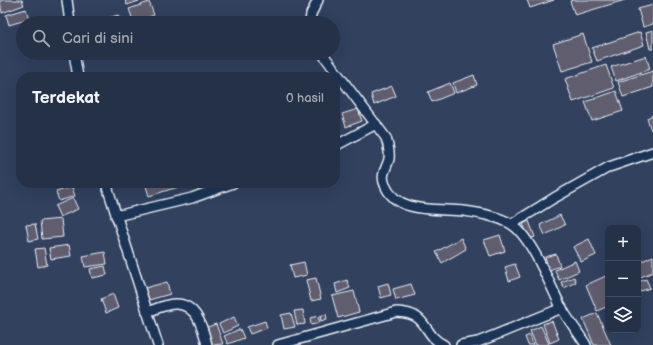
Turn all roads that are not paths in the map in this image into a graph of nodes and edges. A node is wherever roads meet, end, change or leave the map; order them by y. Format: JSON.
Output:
{"nodes":[{"id":1,"x":67,"y":0,"type":"edge"},
{"id":2,"x":318,"y":0,"type":"edge"},
{"id":3,"x":69,"y":16,"type":"edge"},
{"id":4,"x":311,"y":16,"type":"edge"},
{"id":5,"x":75,"y":60,"type":"edge"},
{"id":6,"x":327,"y":60,"type":"edge"},
{"id":7,"x":77,"y":72,"type":"edge"},
{"id":8,"x":336,"y":72,"type":"edge"},
{"id":9,"x":340,"y":77,"type":"edge"},
{"id":10,"x":376,"y":124,"type":"junction"},
{"id":11,"x":340,"y":143,"type":"edge"},
{"id":12,"x":653,"y":152,"type":"edge"},
{"id":13,"x":108,"y":188,"type":"edge"},
{"id":14,"x":219,"y":188,"type":"edge"},
{"id":15,"x":116,"y":216,"type":"junction"},
{"id":16,"x":512,"y":224,"type":"junction"},
{"id":17,"x":562,"y":308,"type":"junction"},
{"id":18,"x":147,"y":312,"type":"junction"},
{"id":19,"x":479,"y":343,"type":"edge"},
{"id":20,"x":158,"y":345,"type":"edge"},
{"id":21,"x":207,"y":345,"type":"edge"},
{"id":22,"x":278,"y":345,"type":"edge"},
{"id":23,"x":444,"y":345,"type":"edge"},
{"id":24,"x":461,"y":345,"type":"edge"},
{"id":25,"x":586,"y":345,"type":"edge"}],
"edges":[{"from":1,"to":3,"type":"street"},
{"from":2,"to":4,"type":"street"},
{"from":5,"to":7,"type":"street"},
{"from":6,"to":8,"type":"street"},
{"from":9,"to":10,"type":"street"},
{"from":10,"to":11,"type":"street"},
{"from":10,"to":16,"type":"street"},
{"from":12,"to":16,"type":"street"},
{"from":13,"to":15,"type":"street"},
{"from":14,"to":15,"type":"street"},
{"from":15,"to":18,"type":"street"},
{"from":16,"to":17,"type":"street"},
{"from":17,"to":19,"type":"street"},
{"from":17,"to":25,"type":"street"},
{"from":18,"to":20,"type":"street"},
{"from":18,"to":21,"type":"street"},
{"from":19,"to":24,"type":"street"},
{"from":22,"to":23,"type":"street"}]}
